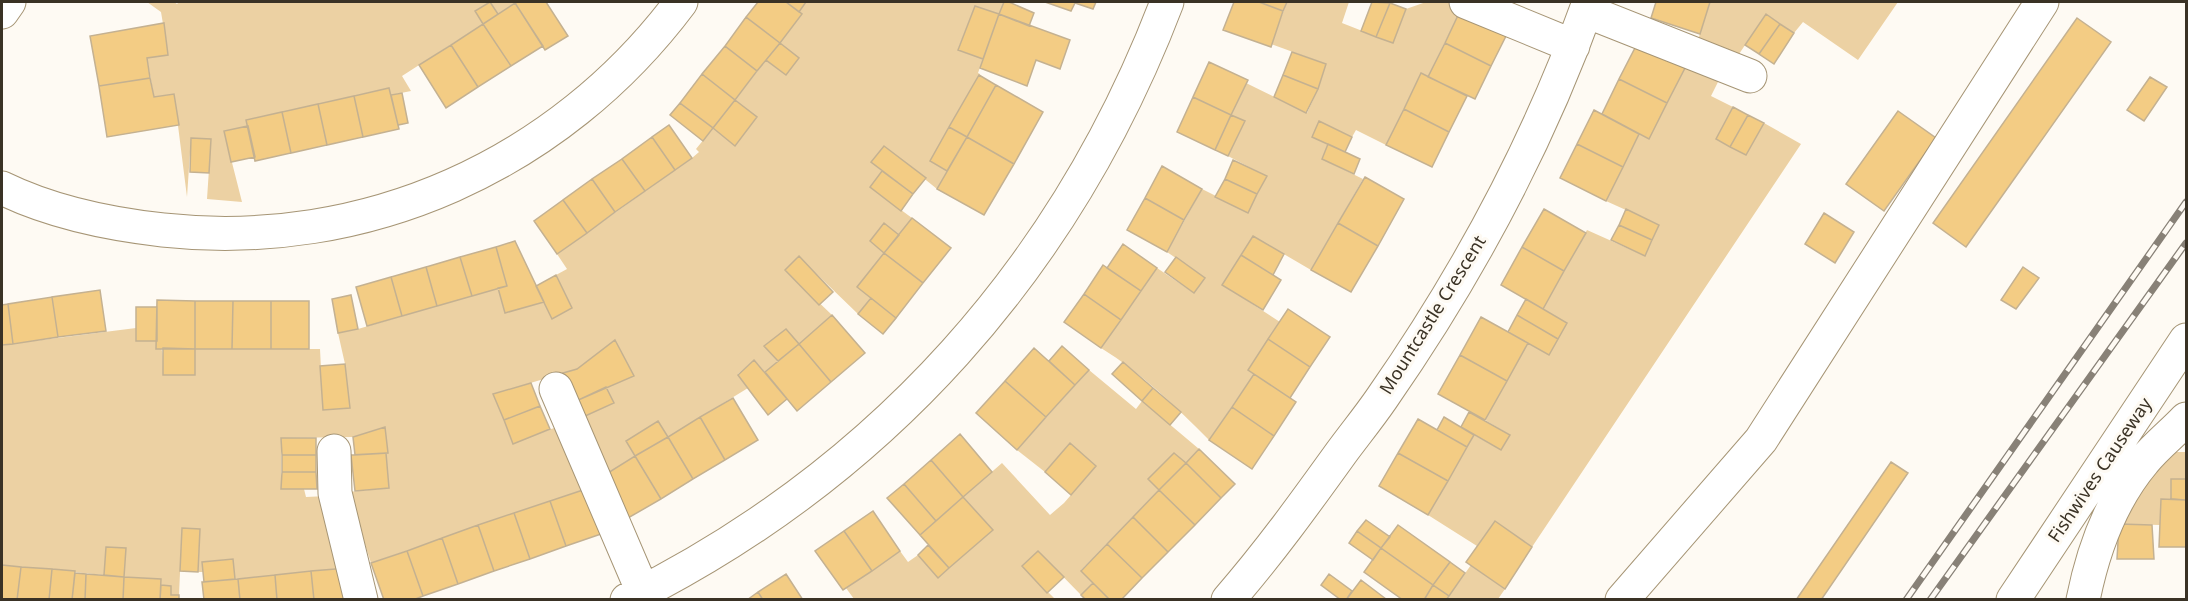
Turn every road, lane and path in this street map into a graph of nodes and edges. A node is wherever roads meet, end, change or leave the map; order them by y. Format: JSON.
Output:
{"nodes":[{"id":1,"x":9,"y":2,"type":"edge"},
{"id":2,"x":681,"y":2,"type":"edge"},
{"id":3,"x":1167,"y":2,"type":"edge"},
{"id":4,"x":1466,"y":2,"type":"edge"},
{"id":5,"x":2042,"y":2,"type":"edge"},
{"id":6,"x":1588,"y":7,"type":"edge"},
{"id":7,"x":2,"y":12,"type":"edge"},
{"id":8,"x":1573,"y":46,"type":"junction"},
{"id":9,"x":1750,"y":76,"type":"dead end"},
{"id":10,"x":2,"y":188,"type":"edge"},
{"id":11,"x":2187,"y":340,"type":"edge"},
{"id":12,"x":556,"y":389,"type":"dead end"},
{"id":13,"x":2187,"y":419,"type":"edge"},
{"id":14,"x":334,"y":451,"type":"dead end"},
{"id":15,"x":635,"y":596,"type":"edge"},
{"id":16,"x":361,"y":600,"type":"edge"},
{"id":17,"x":1228,"y":600,"type":"edge"},
{"id":18,"x":1622,"y":600,"type":"edge"},
{"id":19,"x":2013,"y":600,"type":"edge"},
{"id":20,"x":2083,"y":600,"type":"edge"}],
"edges":[{"from":1,"to":7,"type":"street"},
{"from":2,"to":10,"type":"street"},
{"from":3,"to":15,"type":"street"},
{"from":4,"to":8,"type":"street"},
{"from":5,"to":18,"type":"street"},
{"from":6,"to":8,"type":"street","name":"Mountcastle Crescent"},
{"from":6,"to":9,"type":"street"},
{"from":8,"to":17,"type":"street","name":"Mountcastle Crescent"},
{"from":11,"to":19,"type":"street","name":"Fishwives Causeway"},
{"from":12,"to":15,"type":"street"},
{"from":13,"to":20,"type":"street"},
{"from":14,"to":16,"type":"street"}]}
